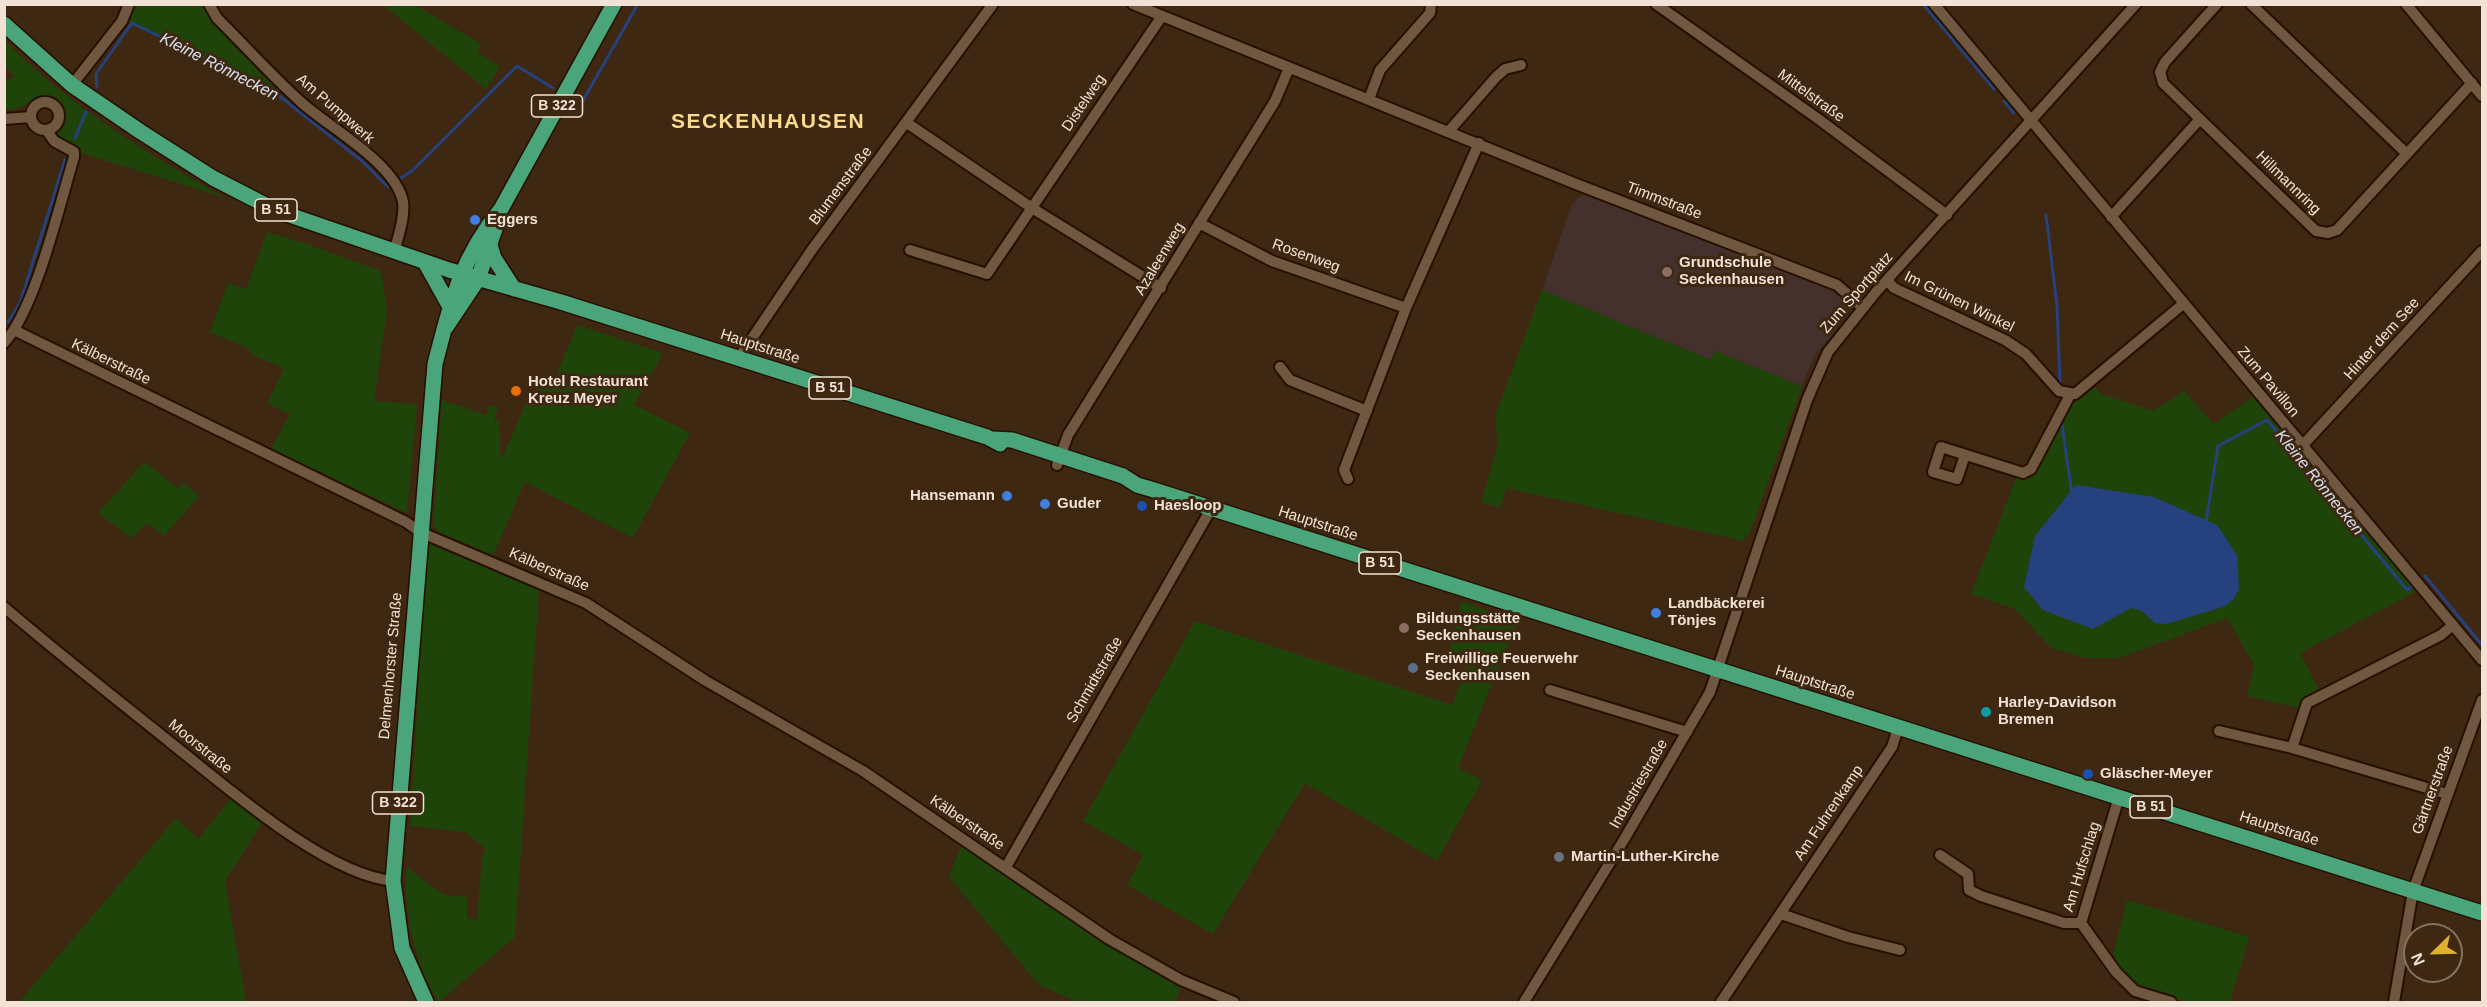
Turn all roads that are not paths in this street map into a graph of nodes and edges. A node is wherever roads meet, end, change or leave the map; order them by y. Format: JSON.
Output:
{"nodes":[{"id":1,"x":129,"y":4,"type":"edge"},
{"id":2,"x":209,"y":4,"type":"edge"},
{"id":3,"x":614,"y":4,"type":"edge"},
{"id":4,"x":993,"y":4,"type":"edge"},
{"id":5,"x":1133,"y":4,"type":"edge"},
{"id":6,"x":1431,"y":4,"type":"edge"},
{"id":7,"x":1656,"y":4,"type":"edge"},
{"id":8,"x":1934,"y":4,"type":"edge"},
{"id":9,"x":2136,"y":4,"type":"edge"},
{"id":10,"x":2217,"y":4,"type":"edge"},
{"id":11,"x":2251,"y":4,"type":"edge"},
{"id":12,"x":2406,"y":4,"type":"edge"},
{"id":13,"x":1162,"y":16,"type":"junction"},
{"id":14,"x":4,"y":24,"type":"edge"},
{"id":15,"x":1521,"y":64,"type":"dead end"},
{"id":16,"x":1289,"y":68,"type":"junction"},
{"id":17,"x":2472,"y":83,"type":"junction"},
{"id":18,"x":72,"y":85,"type":"junction"},
{"id":19,"x":2482,"y":96,"type":"edge"},
{"id":20,"x":1369,"y":99,"type":"junction"},
{"id":21,"x":31,"y":117,"type":"junction"},
{"id":22,"x":4,"y":119,"type":"edge"},
{"id":23,"x":2200,"y":119,"type":"junction"},
{"id":24,"x":2031,"y":122,"type":"junction"},
{"id":25,"x":907,"y":123,"type":"junction"},
{"id":26,"x":47,"y":130,"type":"junction"},
{"id":27,"x":1449,"y":131,"type":"junction"},
{"id":28,"x":1479,"y":143,"type":"junction"},
{"id":29,"x":2406,"y":153,"type":"junction"},
{"id":30,"x":501,"y":208,"type":"junction"},
{"id":31,"x":1032,"y":208,"type":"junction"},
{"id":32,"x":1947,"y":215,"type":"junction"},
{"id":33,"x":2111,"y":217,"type":"junction"},
{"id":34,"x":1199,"y":223,"type":"junction"},
{"id":35,"x":490,"y":245,"type":"junction"},
{"id":36,"x":910,"y":250,"type":"dead end"},
{"id":37,"x":2482,"y":251,"type":"edge"},
{"id":38,"x":394,"y":252,"type":"junction"},
{"id":39,"x":425,"y":262,"type":"junction"},
{"id":40,"x":460,"y":273,"type":"junction"},
{"id":41,"x":478,"y":279,"type":"junction"},
{"id":42,"x":1887,"y":280,"type":"junction"},
{"id":43,"x":1161,"y":288,"type":"junction"},
{"id":44,"x":514,"y":289,"type":"junction"},
{"id":45,"x":2183,"y":304,"type":"junction"},
{"id":46,"x":449,"y":305,"type":"junction"},
{"id":47,"x":1406,"y":308,"type":"junction"},
{"id":48,"x":1863,"y":308,"type":"junction"},
{"id":49,"x":444,"y":329,"type":"junction"},
{"id":50,"x":16,"y":331,"type":"junction"},
{"id":51,"x":4,"y":343,"type":"edge"},
{"id":52,"x":738,"y":359,"type":"junction"},
{"id":53,"x":1280,"y":368,"type":"dead end"},
{"id":54,"x":2070,"y":395,"type":"junction"},
{"id":55,"x":1367,"y":411,"type":"junction"},
{"id":56,"x":2302,"y":446,"type":"junction"},
{"id":57,"x":1965,"y":455,"type":"dead end"},
{"id":58,"x":1058,"y":460,"type":"junction"},
{"id":59,"x":1348,"y":479,"type":"dead end"},
{"id":60,"x":1211,"y":509,"type":"junction"},
{"id":61,"x":420,"y":532,"type":"junction"},
{"id":62,"x":4,"y":607,"type":"edge"},
{"id":63,"x":2452,"y":625,"type":"junction"},
{"id":64,"x":2482,"y":660,"type":"edge"},
{"id":65,"x":1719,"y":671,"type":"junction"},
{"id":66,"x":1550,"y":690,"type":"dead end"},
{"id":67,"x":2482,"y":700,"type":"edge"},
{"id":68,"x":2479,"y":718,"type":"edge"},
{"id":69,"x":1898,"y":728,"type":"junction"},
{"id":70,"x":2219,"y":731,"type":"dead end"},
{"id":71,"x":1687,"y":732,"type":"junction"},
{"id":72,"x":2292,"y":748,"type":"junction"},
{"id":73,"x":2447,"y":794,"type":"junction"},
{"id":74,"x":2119,"y":797,"type":"junction"},
{"id":75,"x":1940,"y":855,"type":"dead end"},
{"id":76,"x":1006,"y":867,"type":"junction"},
{"id":77,"x":393,"y":881,"type":"junction"},
{"id":78,"x":2413,"y":891,"type":"junction"},
{"id":79,"x":2482,"y":913,"type":"edge"},
{"id":80,"x":1781,"y":914,"type":"junction"},
{"id":81,"x":2081,"y":922,"type":"junction"},
{"id":82,"x":1900,"y":950,"type":"dead end"},
{"id":83,"x":426,"y":1002,"type":"edge"},
{"id":84,"x":1234,"y":1002,"type":"edge"},
{"id":85,"x":1524,"y":1002,"type":"edge"},
{"id":86,"x":1721,"y":1002,"type":"edge"},
{"id":87,"x":2171,"y":1002,"type":"edge"},
{"id":88,"x":2394,"y":1002,"type":"edge"}],
"edges":[{"from":1,"to":18,"type":"street"},
{"from":2,"to":38,"type":"street","name":"Am Pumpwerk"},
{"from":3,"to":30,"type":"main road","name":"Delmenhorster Straße","number":"B 322"},
{"from":4,"to":25,"type":"street","name":"Blumenstraße"},
{"from":5,"to":13,"type":"street","name":"Timmstraße"},
{"from":6,"to":20,"type":"street"},
{"from":7,"to":32,"type":"street","name":"Mittelstraße"},
{"from":8,"to":24,"type":"street","name":"Zum Pavillon"},
{"from":9,"to":24,"type":"street","name":"Zum Sportplatz"},
{"from":10,"to":23,"type":"street","name":"Hillmannring"},
{"from":11,"to":29,"type":"street"},
{"from":12,"to":17,"type":"street"},
{"from":13,"to":16,"type":"street","name":"Timmstraße"},
{"from":13,"to":31,"type":"street","name":"Distelweg"},
{"from":14,"to":18,"type":"main road","number":"B 51"},
{"from":15,"to":27,"type":"street"},
{"from":16,"to":20,"type":"street","name":"Timmstraße"},
{"from":16,"to":34,"type":"street","name":"Azaleenweg"},
{"from":17,"to":19,"type":"street"},
{"from":17,"to":29,"type":"street","name":"Hillmannring"},
{"from":18,"to":38,"type":"main road","number":"B 51"},
{"from":20,"to":27,"type":"street","name":"Timmstraße"},
{"from":21,"to":22,"type":"street"},
{"from":21,"to":26,"type":"street"},
{"from":21,"to":26,"type":"street"},
{"from":23,"to":29,"type":"street","name":"Hillmannring"},
{"from":23,"to":33,"type":"street"},
{"from":24,"to":32,"type":"street","name":"Zum Sportplatz"},
{"from":24,"to":33,"type":"street","name":"Zum Pavillon"},
{"from":25,"to":31,"type":"street"},
{"from":25,"to":52,"type":"street","name":"Blumenstraße"},
{"from":26,"to":50,"type":"street"},
{"from":27,"to":28,"type":"street","name":"Timmstraße"},
{"from":28,"to":47,"type":"street"},
{"from":28,"to":48,"type":"street","name":"Timmstraße"},
{"from":30,"to":35,"type":"main road","name":"Delmenhorster Straße","number":"B 322"},
{"from":30,"to":40,"type":"main road","name":"Delmenhorster Straße","number":"B 322"},
{"from":31,"to":36,"type":"street","name":"Distelweg"},
{"from":31,"to":43,"type":"street"},
{"from":32,"to":42,"type":"street","name":"Zum Sportplatz"},
{"from":33,"to":45,"type":"street","name":"Zum Pavillon"},
{"from":34,"to":43,"type":"street","name":"Azaleenweg"},
{"from":34,"to":47,"type":"street","name":"Rosenweg"},
{"from":35,"to":41,"type":"main road","name":"Delmenhorster Straße","number":"B 322"},
{"from":35,"to":44,"type":"main road"},
{"from":37,"to":56,"type":"street","name":"Hinter dem See"},
{"from":38,"to":39,"type":"main road","number":"B 51"},
{"from":39,"to":40,"type":"main road","number":"B 51"},
{"from":39,"to":46,"type":"main road"},
{"from":40,"to":41,"type":"main road","number":"B 51"},
{"from":40,"to":46,"type":"main road","name":"Delmenhorster Straße","number":"B 322"},
{"from":41,"to":44,"type":"main road","number":"B 51"},
{"from":41,"to":49,"type":"main road","name":"Delmenhorster Straße","number":"B 322"},
{"from":42,"to":48,"type":"street","name":"Zum Sportplatz"},
{"from":42,"to":54,"type":"street","name":"Im Grünen Winkel"},
{"from":43,"to":58,"type":"street","name":"Azaleenweg"},
{"from":44,"to":52,"type":"main road","name":"Hauptstraße","number":"B 51"},
{"from":45,"to":54,"type":"street"},
{"from":45,"to":56,"type":"street","name":"Zum Pavillon"},
{"from":46,"to":49,"type":"main road","name":"Delmenhorster Straße","number":"B 322"},
{"from":47,"to":55,"type":"street"},
{"from":48,"to":65,"type":"street","name":"Zum Sportplatz"},
{"from":49,"to":61,"type":"main road","name":"Delmenhorster Straße","number":"B 322"},
{"from":50,"to":51,"type":"street"},
{"from":50,"to":61,"type":"street","name":"Kälberstraße"},
{"from":52,"to":58,"type":"main road","name":"Hauptstraße","number":"B 51"},
{"from":53,"to":55,"type":"street"},
{"from":54,"to":57,"type":"street"},
{"from":55,"to":59,"type":"street"},
{"from":56,"to":63,"type":"street","name":"Zum Pavillon"},
{"from":58,"to":60,"type":"main road","name":"Hauptstraße","number":"B 51"},
{"from":60,"to":65,"type":"main road","name":"Hauptstraße","number":"B 51"},
{"from":60,"to":76,"type":"street","name":"Schmidtstraße"},
{"from":61,"to":76,"type":"street","name":"Kälberstraße"},
{"from":61,"to":77,"type":"main road","name":"Delmenhorster Straße","number":"B 322"},
{"from":62,"to":77,"type":"street","name":"Moorstraße"},
{"from":63,"to":64,"type":"street","name":"Zum Pavillon"},
{"from":63,"to":72,"type":"street"},
{"from":65,"to":69,"type":"main road","name":"Hauptstraße","number":"B 51"},
{"from":65,"to":71,"type":"street","name":"Industriestraße"},
{"from":66,"to":71,"type":"street"},
{"from":67,"to":68,"type":"street","name":"Gärtnerstraße"},
{"from":68,"to":73,"type":"street","name":"Gärtnerstraße"},
{"from":69,"to":74,"type":"main road","name":"Hauptstraße","number":"B 51"},
{"from":69,"to":80,"type":"street","name":"Am Fuhrenkamp"},
{"from":70,"to":72,"type":"street"},
{"from":71,"to":85,"type":"street","name":"Industriestraße"},
{"from":72,"to":73,"type":"street"},
{"from":73,"to":78,"type":"street","name":"Gärtnerstraße"},
{"from":74,"to":78,"type":"main road","name":"Hauptstraße","number":"B 51"},
{"from":74,"to":81,"type":"street","name":"Am Hufschlag"},
{"from":75,"to":81,"type":"street","name":"Am Hufschlag"},
{"from":76,"to":84,"type":"street","name":"Kälberstraße"},
{"from":77,"to":83,"type":"main road","name":"Delmenhorster Straße","number":"B 322"},
{"from":78,"to":79,"type":"main road","name":"Hauptstraße","number":"B 51"},
{"from":78,"to":88,"type":"street","name":"Gärtnerstraße"},
{"from":80,"to":82,"type":"street"},
{"from":80,"to":86,"type":"street","name":"Am Fuhrenkamp"},
{"from":81,"to":87,"type":"street"}]}
